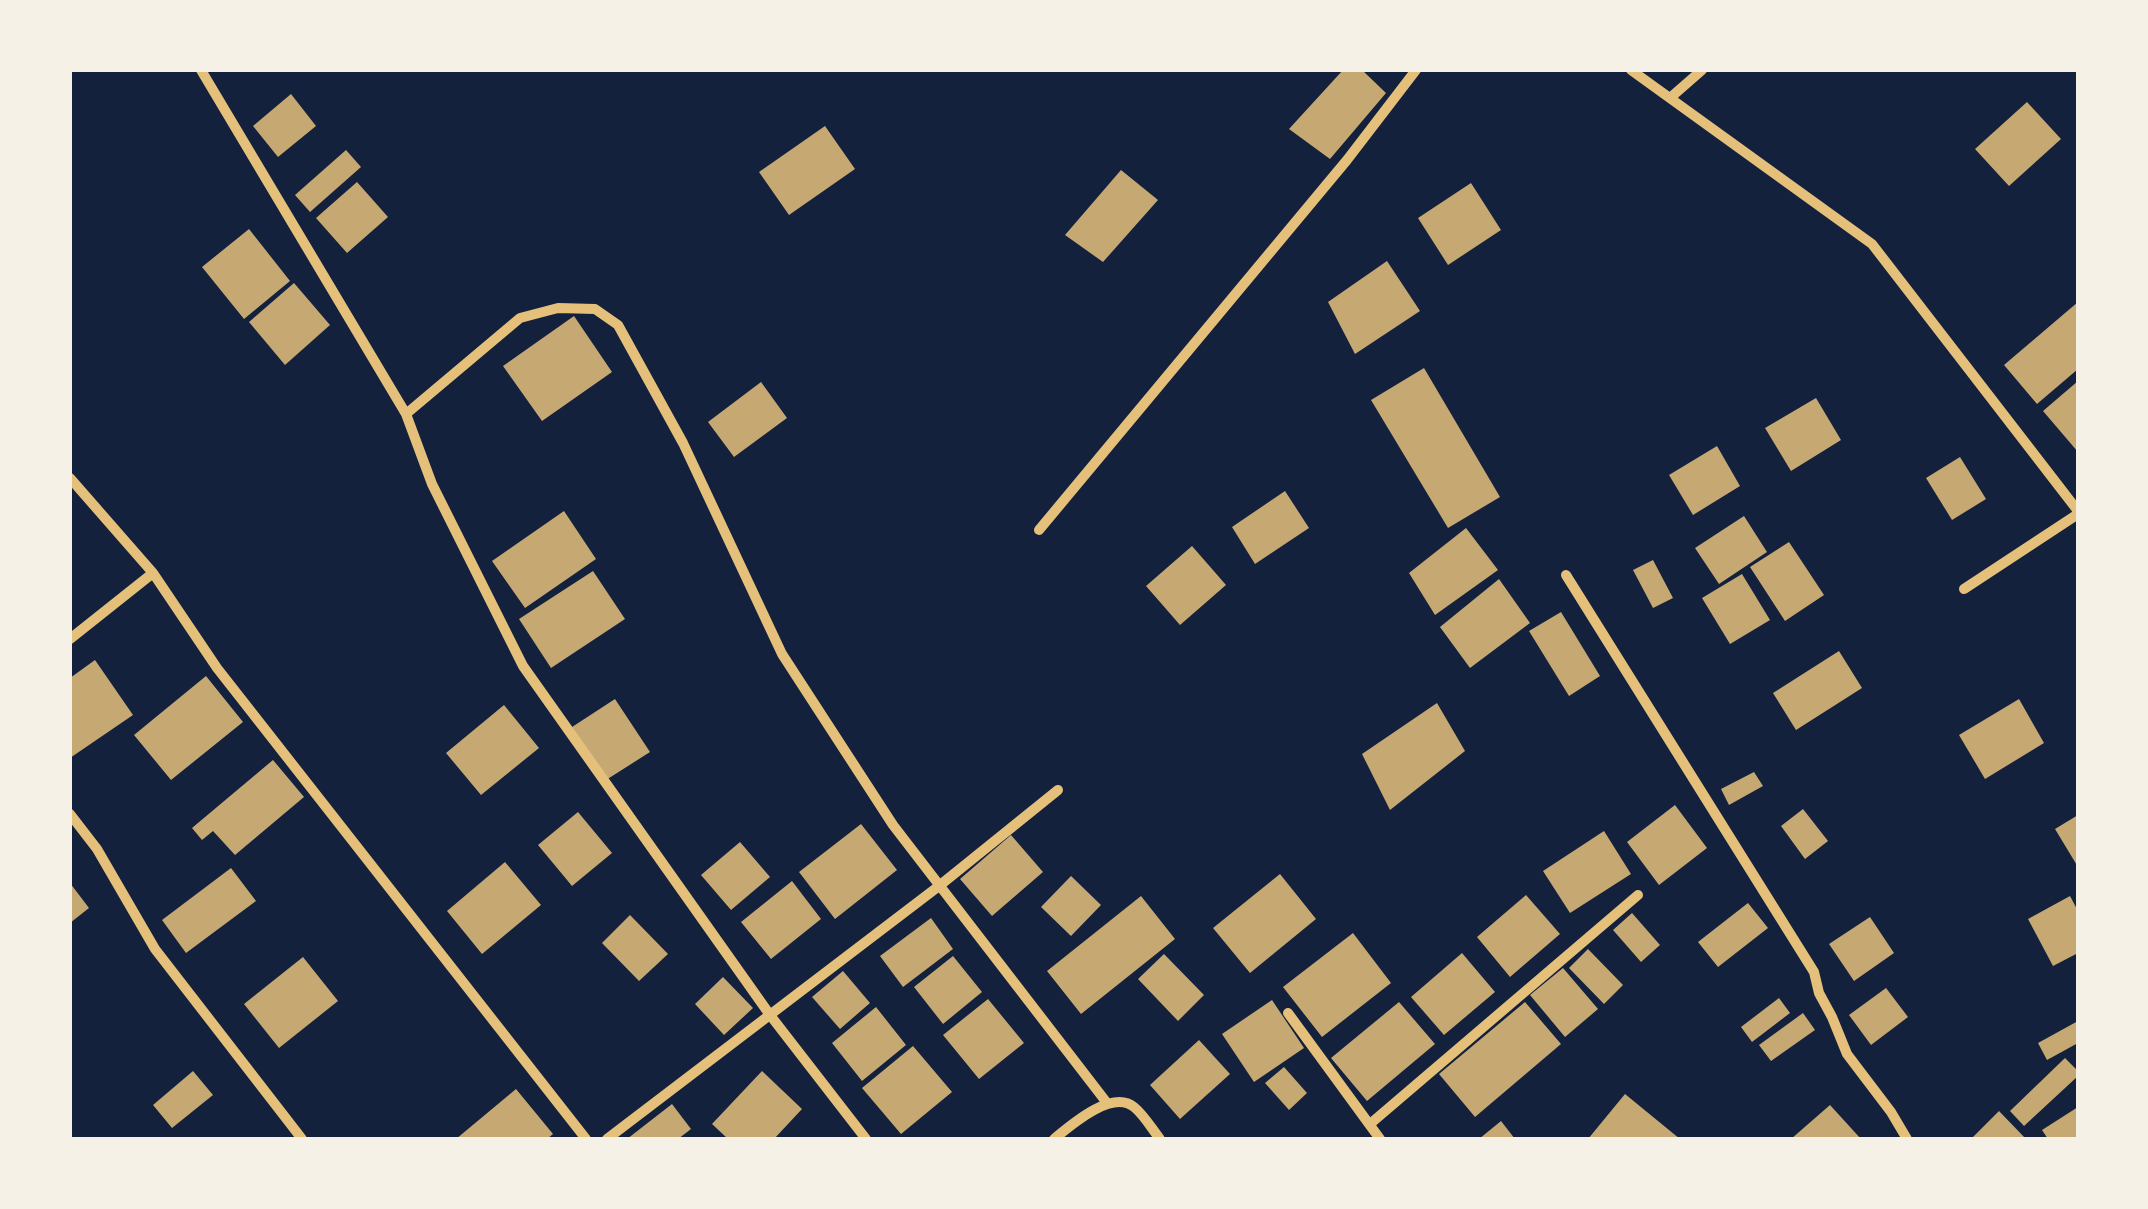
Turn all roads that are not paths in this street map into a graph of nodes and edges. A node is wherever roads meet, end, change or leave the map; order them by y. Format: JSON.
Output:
{"nodes":[{"id":1,"x":201,"y":70,"type":"edge"},
{"id":2,"x":1416,"y":70,"type":"edge"},
{"id":3,"x":1631,"y":70,"type":"edge"},
{"id":4,"x":1702,"y":70,"type":"edge"},
{"id":5,"x":1670,"y":98,"type":"junction"},
{"id":6,"x":406,"y":414,"type":"junction"},
{"id":7,"x":70,"y":478,"type":"edge"},
{"id":8,"x":2078,"y":513,"type":"edge"},
{"id":9,"x":1039,"y":530,"type":"dead end"},
{"id":10,"x":153,"y":573,"type":"junction"},
{"id":11,"x":1566,"y":575,"type":"dead end"},
{"id":12,"x":1964,"y":589,"type":"dead end"},
{"id":13,"x":70,"y":639,"type":"edge"},
{"id":14,"x":1058,"y":790,"type":"dead end"},
{"id":15,"x":70,"y":814,"type":"edge"},
{"id":16,"x":939,"y":886,"type":"junction"},
{"id":17,"x":1638,"y":895,"type":"dead end"},
{"id":18,"x":1288,"y":1013,"type":"dead end"},
{"id":19,"x":770,"y":1015,"type":"junction"},
{"id":20,"x":1106,"y":1104,"type":"junction"},
{"id":21,"x":1370,"y":1124,"type":"junction"},
{"id":22,"x":302,"y":1139,"type":"edge"},
{"id":23,"x":586,"y":1139,"type":"edge"},
{"id":24,"x":607,"y":1139,"type":"edge"},
{"id":25,"x":866,"y":1139,"type":"edge"},
{"id":26,"x":1054,"y":1139,"type":"edge"},
{"id":27,"x":1160,"y":1139,"type":"edge"},
{"id":28,"x":1380,"y":1139,"type":"edge"},
{"id":29,"x":1908,"y":1139,"type":"edge"}],
"edges":[{"from":1,"to":6,"type":"street"},
{"from":2,"to":9,"type":"street"},
{"from":3,"to":5,"type":"street"},
{"from":4,"to":5,"type":"street"},
{"from":5,"to":8,"type":"street"},
{"from":6,"to":16,"type":"street"},
{"from":6,"to":19,"type":"street"},
{"from":7,"to":10,"type":"street"},
{"from":8,"to":12,"type":"street"},
{"from":10,"to":13,"type":"street"},
{"from":10,"to":23,"type":"street"},
{"from":11,"to":29,"type":"street"},
{"from":14,"to":16,"type":"street"},
{"from":15,"to":22,"type":"street"},
{"from":16,"to":19,"type":"street"},
{"from":16,"to":20,"type":"street"},
{"from":17,"to":21,"type":"street"},
{"from":18,"to":21,"type":"street"},
{"from":19,"to":24,"type":"street"},
{"from":19,"to":25,"type":"street"},
{"from":20,"to":26,"type":"street"},
{"from":20,"to":27,"type":"street"},
{"from":21,"to":28,"type":"street"}]}
